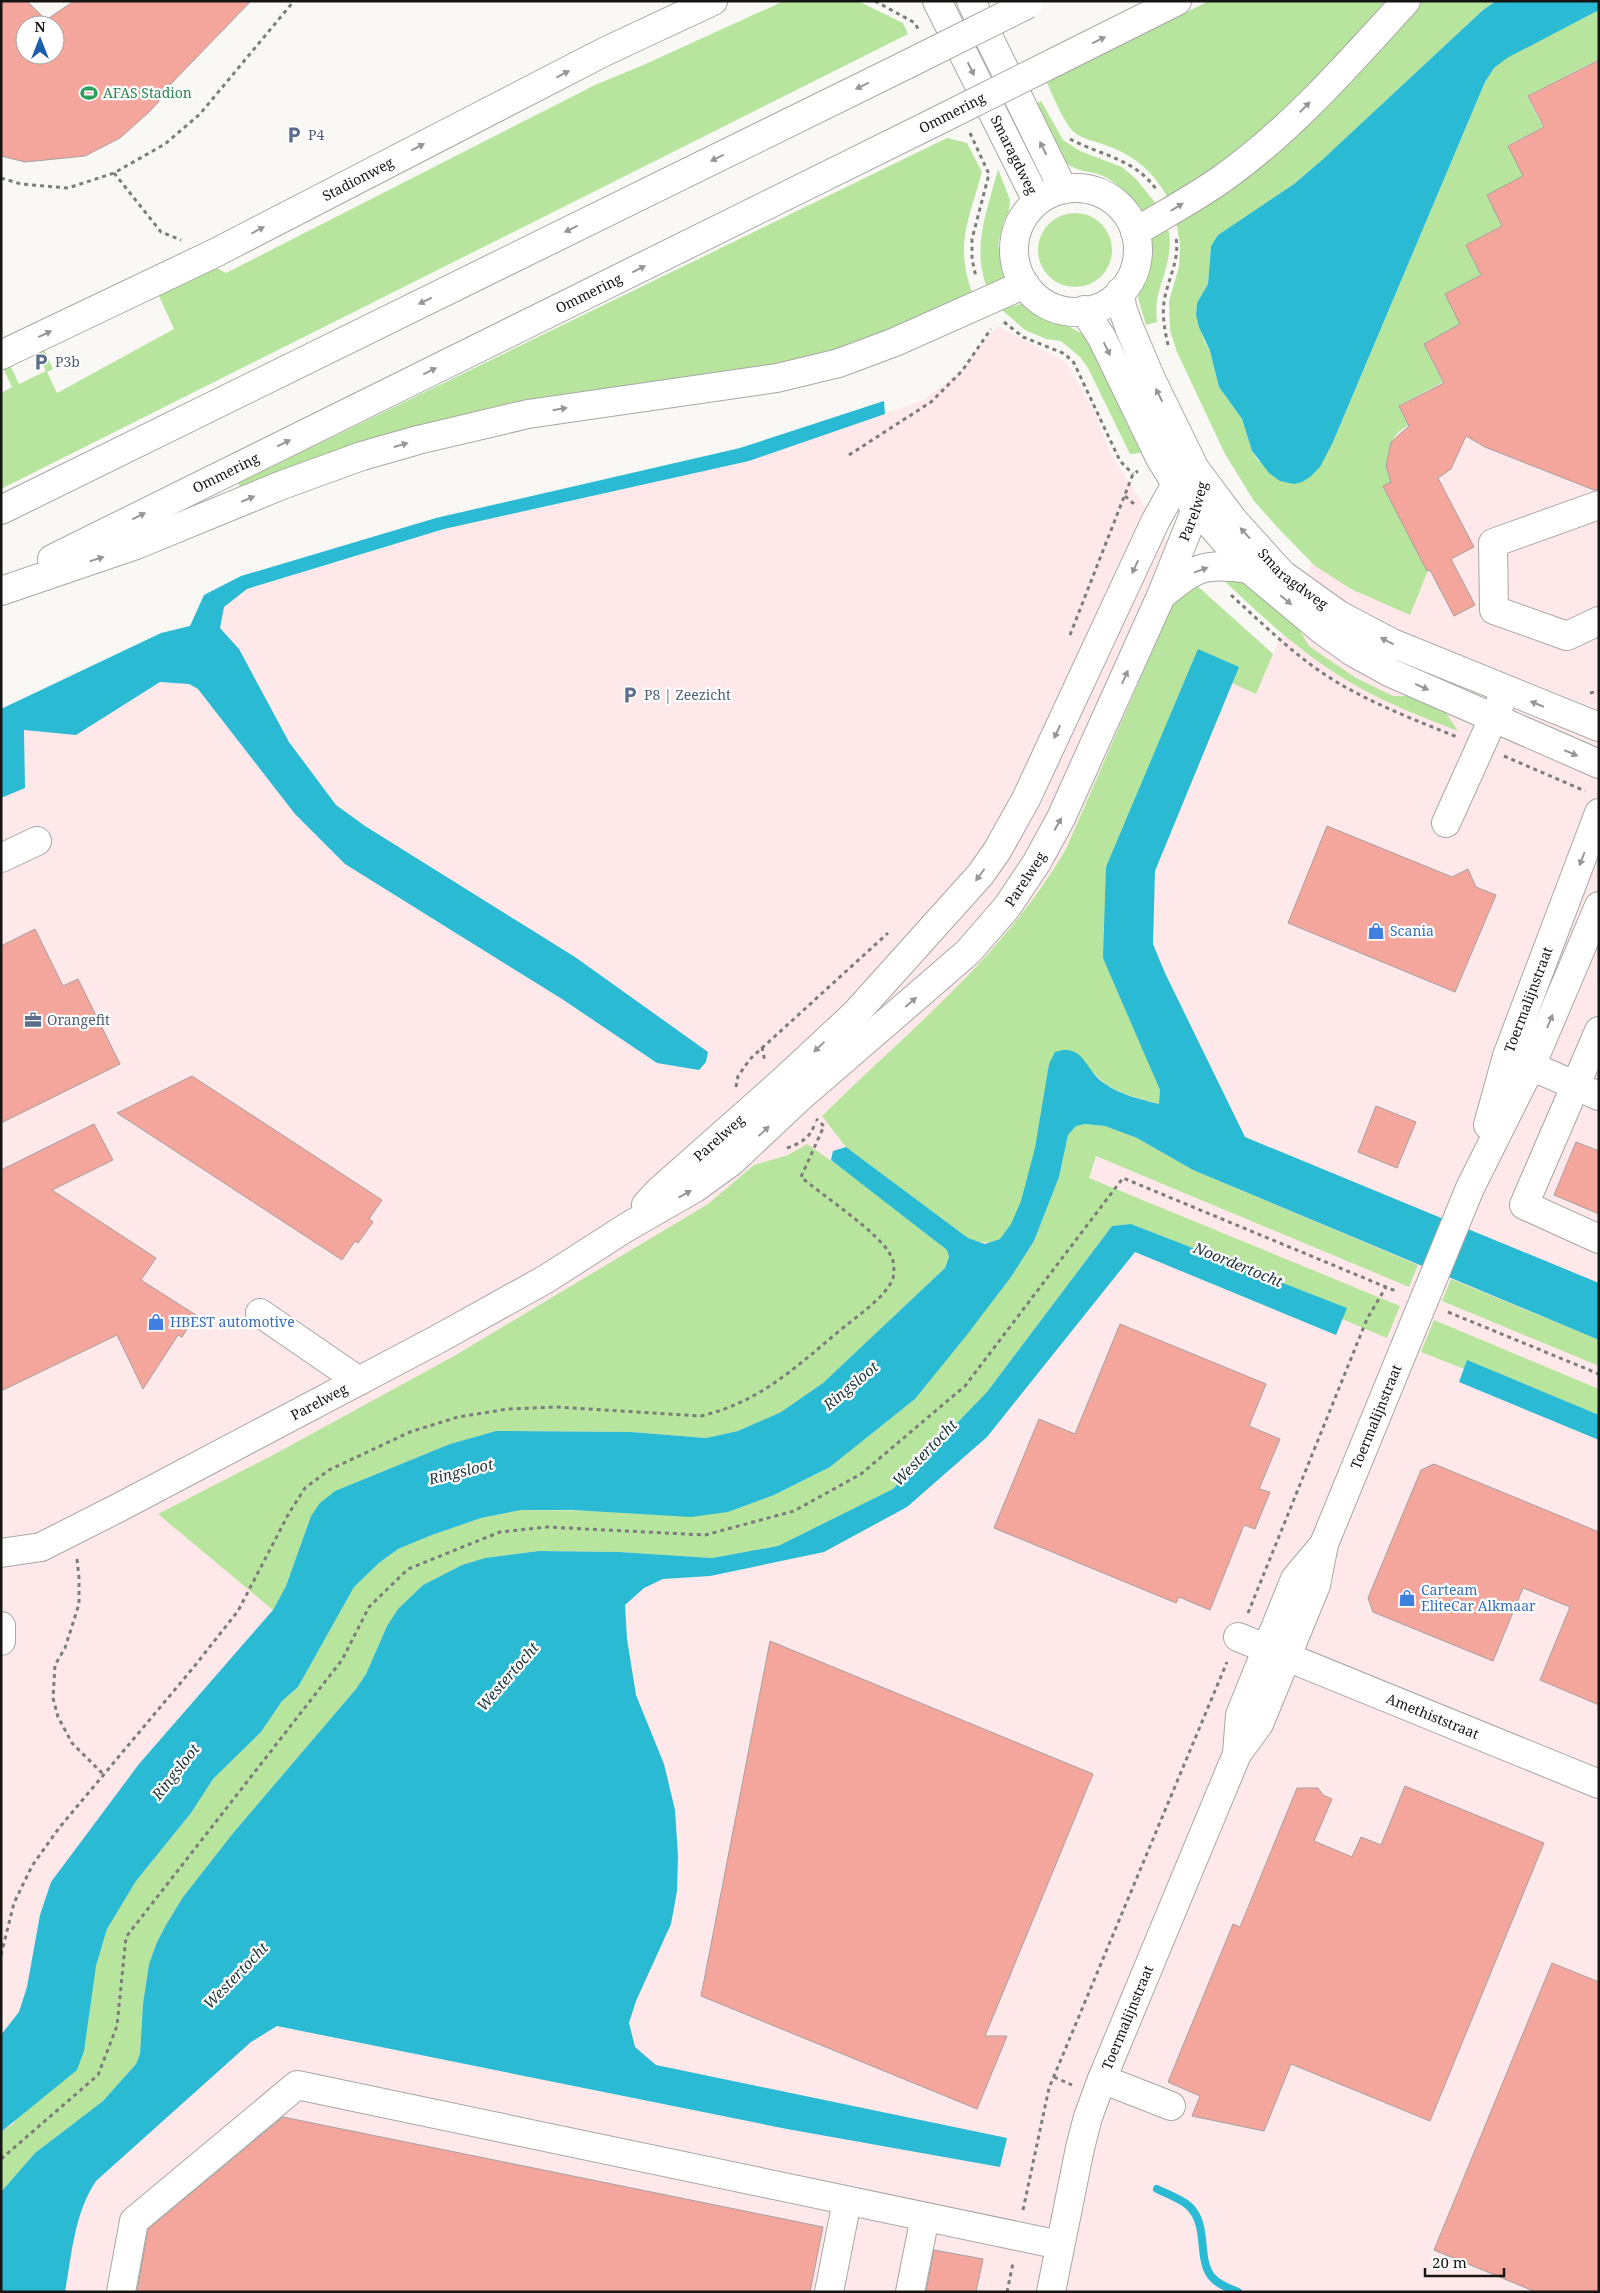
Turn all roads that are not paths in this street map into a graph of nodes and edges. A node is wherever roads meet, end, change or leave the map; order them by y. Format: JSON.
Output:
{"nodes":[{"id":1,"x":712,"y":1,"type":"edge"},
{"id":2,"x":920,"y":1,"type":"edge"},
{"id":3,"x":971,"y":1,"type":"edge"},
{"id":4,"x":1177,"y":1,"type":"edge"},
{"id":5,"x":1406,"y":1,"type":"edge"},
{"id":6,"x":1031,"y":2,"type":"edge"},
{"id":7,"x":942,"y":12,"type":"edge"},
{"id":8,"x":1063,"y":189,"type":"junction"},
{"id":9,"x":1037,"y":201,"type":"junction"},
{"id":10,"x":1135,"y":232,"type":"junction"},
{"id":11,"x":1024,"y":284,"type":"junction"},
{"id":12,"x":1120,"y":292,"type":"junction"},
{"id":13,"x":1084,"y":310,"type":"junction"},
{"id":14,"x":1,"y":355,"type":"edge"},
{"id":15,"x":1203,"y":480,"type":"junction"},
{"id":16,"x":1176,"y":484,"type":"junction"},
{"id":17,"x":1599,"y":505,"type":"edge"},
{"id":18,"x":1196,"y":509,"type":"junction"},
{"id":19,"x":1,"y":510,"type":"edge"},
{"id":20,"x":1248,"y":569,"type":"junction"},
{"id":21,"x":1,"y":584,"type":"edge"},
{"id":22,"x":1,"y":590,"type":"edge"},
{"id":23,"x":1161,"y":596,"type":"junction"},
{"id":24,"x":1599,"y":621,"type":"edge"},
{"id":25,"x":1505,"y":691,"type":"junction"},
{"id":26,"x":1493,"y":718,"type":"junction"},
{"id":27,"x":1599,"y":727,"type":"edge"},
{"id":28,"x":1599,"y":764,"type":"edge"},
{"id":29,"x":1599,"y":813,"type":"edge"},
{"id":30,"x":1446,"y":823,"type":"dead end"},
{"id":31,"x":37,"y":841,"type":"dead end"},
{"id":32,"x":1,"y":858,"type":"edge"},
{"id":33,"x":1599,"y":906,"type":"edge"},
{"id":34,"x":1599,"y":1031,"type":"edge"},
{"id":35,"x":1519,"y":1061,"type":"junction"},
{"id":36,"x":1587,"y":1091,"type":"edge"},
{"id":37,"x":627,"y":1227,"type":"junction"},
{"id":38,"x":1599,"y":1239,"type":"edge"},
{"id":39,"x":260,"y":1313,"type":"dead end"},
{"id":40,"x":359,"y":1381,"type":"junction"},
{"id":41,"x":1,"y":1553,"type":"edge"},
{"id":42,"x":1,"y":1626,"type":"edge"},
{"id":43,"x":1238,"y":1637,"type":"road end"},
{"id":44,"x":1,"y":1641,"type":"edge"},
{"id":45,"x":1276,"y":1653,"type":"junction"},
{"id":46,"x":1599,"y":1784,"type":"edge"},
{"id":47,"x":1102,"y":2079,"type":"junction"},
{"id":48,"x":1171,"y":2106,"type":"dead end"},
{"id":49,"x":847,"y":2201,"type":"junction"},
{"id":50,"x":926,"y":2217,"type":"junction"},
{"id":51,"x":1060,"y":2245,"type":"junction"},
{"id":52,"x":121,"y":2292,"type":"edge"},
{"id":53,"x":829,"y":2292,"type":"edge"},
{"id":54,"x":910,"y":2292,"type":"edge"},
{"id":55,"x":1051,"y":2292,"type":"edge"}],
"edges":[{"from":14,"to":1,"type":"main road","name":"Stadionweg","one_way":true},
{"from":2,"to":7,"type":"main road"},
{"from":8,"to":3,"type":"main road","name":"Smaragdweg","one_way":true},
{"from":21,"to":4,"type":"main road","name":"Ommering","one_way":true,"bridge":true},
{"from":10,"to":5,"type":"main road","one_way":true},
{"from":6,"to":19,"type":"main road","one_way":true,"bridge":true},
{"from":7,"to":9,"type":"main road","name":"Smaragdweg","one_way":true},
{"from":8,"to":9,"type":"main road"},
{"from":8,"to":10,"type":"main road"},
{"from":9,"to":11,"type":"main road"},
{"from":10,"to":12,"type":"main road"},
{"from":11,"to":13,"type":"main road"},
{"from":22,"to":11,"type":"main road","one_way":true},
{"from":12,"to":13,"type":"main road"},
{"from":15,"to":12,"type":"main road","name":"Smaragdweg","one_way":true},
{"from":13,"to":16,"type":"main road","name":"Smaragdweg","one_way":true},
{"from":15,"to":16,"type":"main road","name":"Parelweg"},
{"from":15,"to":18,"type":"main road","name":"Parelweg"},
{"from":25,"to":15,"type":"main road","name":"Smaragdweg","one_way":true},
{"from":16,"to":18,"type":"main road","name":"Smaragdweg"},
{"from":16,"to":37,"type":"main road","name":"Parelweg","one_way":true},
{"from":17,"to":24,"type":"main road"},
{"from":18,"to":20,"type":"main road","name":"Smaragdweg"},
{"from":18,"to":23,"type":"main road","name":"Parelweg"},
{"from":23,"to":20,"type":"main road","name":"Smaragdweg","one_way":true},
{"from":20,"to":26,"type":"main road","name":"Smaragdweg","one_way":true},
{"from":37,"to":23,"type":"main road","name":"Parelweg","one_way":true},
{"from":25,"to":26,"type":"main road"},
{"from":27,"to":25,"type":"main road","name":"Smaragdweg","one_way":true},
{"from":26,"to":28,"type":"main road","name":"Smaragdweg","one_way":true},
{"from":26,"to":30,"type":"main road"},
{"from":29,"to":35,"type":"main road","name":"Toermalijnstraat","one_way":true},
{"from":31,"to":32,"type":"main road"},
{"from":35,"to":33,"type":"main road","name":"Toermalijnstraat","one_way":true},
{"from":34,"to":36,"type":"main road"},
{"from":35,"to":36,"type":"main road"},
{"from":35,"to":45,"type":"main road","name":"Toermalijnstraat"},
{"from":36,"to":38,"type":"main road"},
{"from":37,"to":40,"type":"main road","name":"Parelweg"},
{"from":39,"to":40,"type":"main road"},
{"from":40,"to":41,"type":"main road","name":"Parelweg"},
{"from":42,"to":44,"type":"main road"},
{"from":43,"to":45,"type":"main road","name":"Amethiststraat"},
{"from":45,"to":46,"type":"main road","name":"Amethiststraat"},
{"from":45,"to":47,"type":"main road","name":"Toermalijnstraat"},
{"from":47,"to":48,"type":"main road"},
{"from":47,"to":51,"type":"main road","name":"Toermalijnstraat"},
{"from":49,"to":50,"type":"main road"},
{"from":49,"to":52,"type":"main road"},
{"from":49,"to":53,"type":"main road"},
{"from":50,"to":51,"type":"main road"},
{"from":50,"to":54,"type":"main road"},
{"from":51,"to":55,"type":"main road","name":"Toermalijnstraat"}]}
